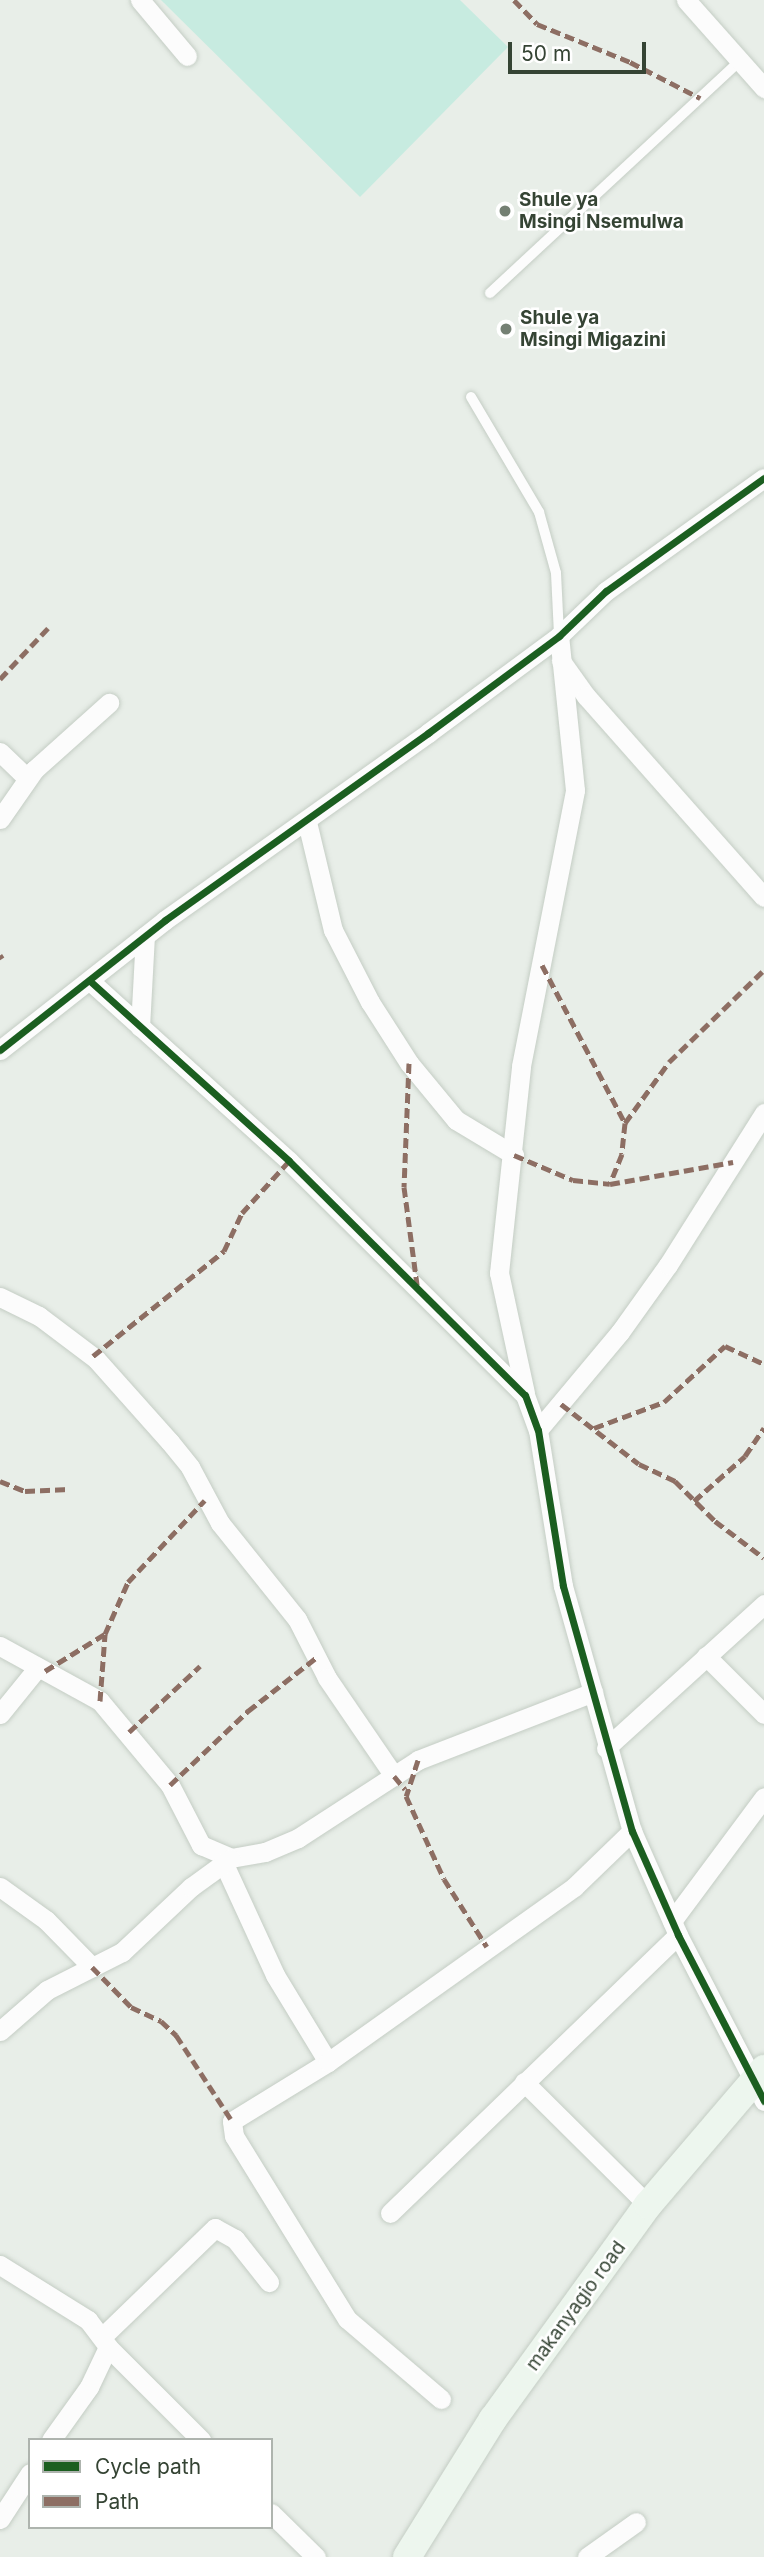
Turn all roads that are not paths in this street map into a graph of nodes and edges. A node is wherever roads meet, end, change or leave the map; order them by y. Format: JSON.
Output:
{"nodes":[{"id":1,"x":140,"y":0,"type":"edge"},
{"id":2,"x":686,"y":0,"type":"edge"},
{"id":3,"x":187,"y":56,"type":"dead end"},
{"id":4,"x":740,"y":61,"type":"junction"},
{"id":5,"x":764,"y":88,"type":"edge"},
{"id":6,"x":490,"y":293,"type":"dead end"},
{"id":7,"x":471,"y":397,"type":"dead end"},
{"id":8,"x":764,"y":478,"type":"edge"},
{"id":9,"x":559,"y":636,"type":"junction"},
{"id":10,"x":561,"y":660,"type":"junction"},
{"id":11,"x":109,"y":703,"type":"dead end"},
{"id":12,"x":0,"y":752,"type":"edge"},
{"id":13,"x":27,"y":778,"type":"junction"},
{"id":14,"x":0,"y":819,"type":"edge"},
{"id":15,"x":307,"y":822,"type":"junction"},
{"id":16,"x":764,"y":897,"type":"edge"},
{"id":17,"x":145,"y":936,"type":"junction"},
{"id":18,"x":90,"y":981,"type":"junction"},
{"id":19,"x":140,"y":1027,"type":"junction"},
{"id":20,"x":0,"y":1050,"type":"edge"},
{"id":21,"x":764,"y":1113,"type":"edge"},
{"id":22,"x":514,"y":1155,"type":"junction"},
{"id":23,"x":0,"y":1297,"type":"edge"},
{"id":24,"x":525,"y":1395,"type":"junction"},
{"id":25,"x":538,"y":1430,"type":"junction"},
{"id":26,"x":764,"y":1604,"type":"edge"},
{"id":27,"x":0,"y":1646,"type":"edge"},
{"id":28,"x":706,"y":1656,"type":"junction"},
{"id":29,"x":38,"y":1667,"type":"junction"},
{"id":30,"x":593,"y":1692,"type":"junction"},
{"id":31,"x":0,"y":1714,"type":"edge"},
{"id":32,"x":764,"y":1714,"type":"edge"},
{"id":33,"x":607,"y":1748,"type":"junction"},
{"id":34,"x":394,"y":1776,"type":"junction"},
{"id":35,"x":764,"y":1797,"type":"edge"},
{"id":36,"x":632,"y":1831,"type":"junction"},
{"id":37,"x":228,"y":1861,"type":"junction"},
{"id":38,"x":0,"y":1887,"type":"edge"},
{"id":39,"x":675,"y":1928,"type":"junction"},
{"id":40,"x":92,"y":1967,"type":"junction"},
{"id":41,"x":0,"y":2031,"type":"edge"},
{"id":42,"x":328,"y":2062,"type":"junction"},
{"id":43,"x":524,"y":2082,"type":"junction"},
{"id":44,"x":760,"y":2084,"type":"edge"},
{"id":45,"x":648,"y":2205,"type":"junction"},
{"id":46,"x":390,"y":2213,"type":"dead end"},
{"id":47,"x":0,"y":2265,"type":"edge"},
{"id":48,"x":270,"y":2282,"type":"dead end"},
{"id":49,"x":105,"y":2342,"type":"junction"},
{"id":50,"x":442,"y":2399,"type":"dead end"},
{"id":51,"x":52,"y":2438,"type":"edge"},
{"id":52,"x":199,"y":2438,"type":"edge"},
{"id":53,"x":28,"y":2476,"type":"edge"},
{"id":54,"x":273,"y":2515,"type":"edge"},
{"id":55,"x":0,"y":2519,"type":"edge"},
{"id":56,"x":636,"y":2522,"type":"dead end"},
{"id":57,"x":316,"y":2557,"type":"edge"},
{"id":58,"x":407,"y":2557,"type":"edge"},
{"id":59,"x":587,"y":2557,"type":"edge"}],
"edges":[{"from":1,"to":3,"type":"street"},
{"from":2,"to":4,"type":"street"},
{"from":4,"to":5,"type":"street"},
{"from":4,"to":6,"type":"lane"},
{"from":7,"to":9,"type":"lane"},
{"from":8,"to":9,"type":"street"},
{"from":9,"to":10,"type":"street"},
{"from":9,"to":15,"type":"street"},
{"from":10,"to":16,"type":"street"},
{"from":10,"to":22,"type":"street"},
{"from":11,"to":13,"type":"street"},
{"from":12,"to":13,"type":"street"},
{"from":13,"to":14,"type":"street"},
{"from":15,"to":17,"type":"street"},
{"from":15,"to":22,"type":"street"},
{"from":17,"to":18,"type":"street"},
{"from":17,"to":19,"type":"street"},
{"from":18,"to":19,"type":"street"},
{"from":18,"to":20,"type":"street"},
{"from":19,"to":24,"type":"street"},
{"from":21,"to":25,"type":"street"},
{"from":22,"to":24,"type":"street"},
{"from":23,"to":34,"type":"street"},
{"from":24,"to":25,"type":"street"},
{"from":25,"to":30,"type":"street"},
{"from":26,"to":28,"type":"street"},
{"from":27,"to":29,"type":"street"},
{"from":28,"to":32,"type":"street"},
{"from":28,"to":33,"type":"street"},
{"from":29,"to":31,"type":"street"},
{"from":29,"to":37,"type":"street"},
{"from":30,"to":33,"type":"street"},
{"from":30,"to":34,"type":"street"},
{"from":33,"to":36,"type":"street"},
{"from":34,"to":37,"type":"street"},
{"from":35,"to":39,"type":"street"},
{"from":36,"to":39,"type":"street"},
{"from":36,"to":42,"type":"street"},
{"from":37,"to":40,"type":"street"},
{"from":37,"to":42,"type":"street"},
{"from":38,"to":40,"type":"street"},
{"from":39,"to":43,"type":"street"},
{"from":39,"to":44,"type":"street"},
{"from":40,"to":41,"type":"street"},
{"from":42,"to":50,"type":"street"},
{"from":43,"to":45,"type":"street"},
{"from":43,"to":46,"type":"street"},
{"from":44,"to":45,"type":"street","name":"makanyagio road"},
{"from":45,"to":58,"type":"street","name":"makanyagio road"},
{"from":47,"to":49,"type":"street"},
{"from":48,"to":49,"type":"street"},
{"from":49,"to":51,"type":"street"},
{"from":49,"to":52,"type":"street"},
{"from":53,"to":55,"type":"street"},
{"from":54,"to":57,"type":"street"},
{"from":56,"to":59,"type":"street"}]}
